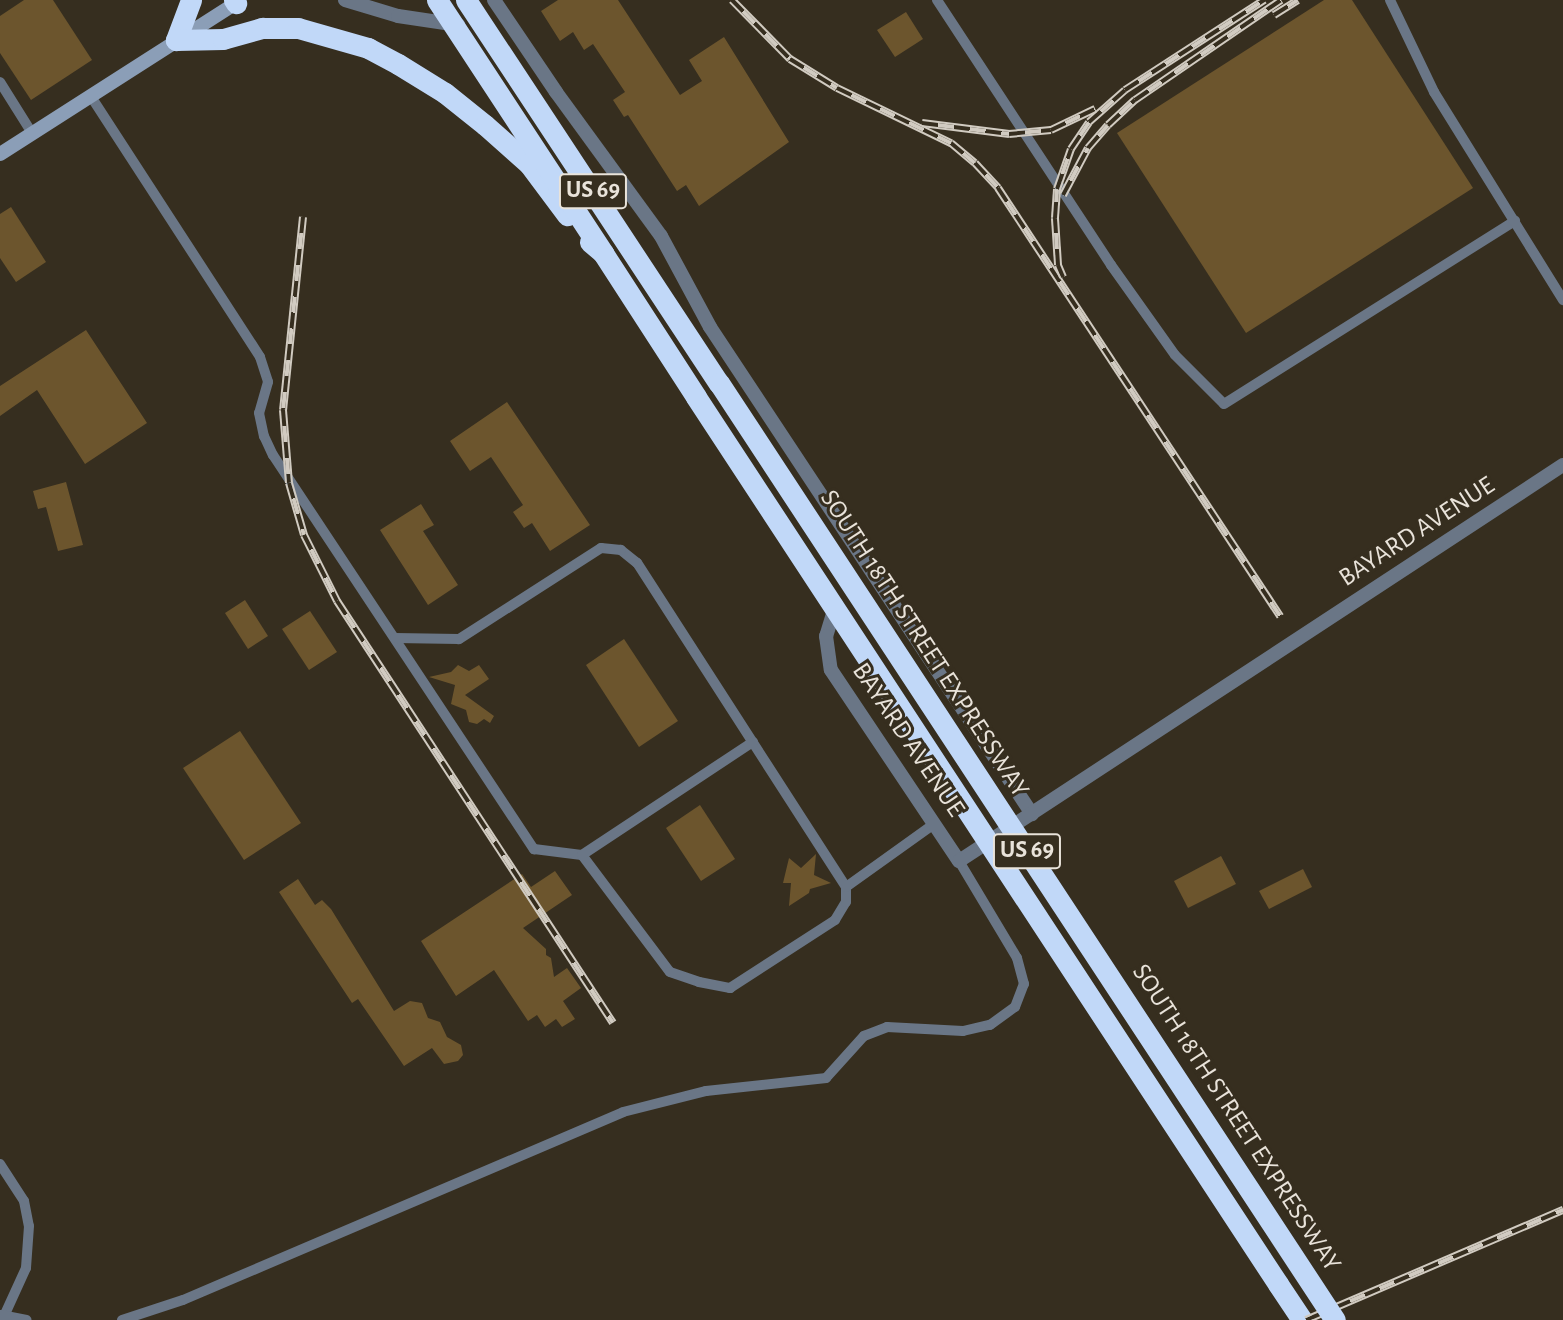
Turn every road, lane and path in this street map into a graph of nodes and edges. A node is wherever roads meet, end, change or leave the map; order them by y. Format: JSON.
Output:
{"nodes":[{"id":1,"x":191,"y":0,"type":"edge"},
{"id":2,"x":345,"y":0,"type":"edge"},
{"id":3,"x":437,"y":0,"type":"edge"},
{"id":4,"x":466,"y":0,"type":"edge"},
{"id":5,"x":494,"y":0,"type":"edge"},
{"id":6,"x":937,"y":0,"type":"edge"},
{"id":7,"x":1390,"y":0,"type":"edge"},
{"id":8,"x":235,"y":1,"type":"edge"},
{"id":9,"x":176,"y":40,"type":"junction"},
{"id":10,"x":0,"y":82,"type":"edge"},
{"id":11,"x":90,"y":95,"type":"junction"},
{"id":12,"x":32,"y":133,"type":"junction"},
{"id":13,"x":0,"y":154,"type":"edge"},
{"id":14,"x":1514,"y":221,"type":"junction"},
{"id":15,"x":603,"y":253,"type":"junction"},
{"id":16,"x":1563,"y":300,"type":"edge"},
{"id":17,"x":1563,"y":465,"type":"edge"},
{"id":18,"x":396,"y":638,"type":"junction"},
{"id":19,"x":752,"y":742,"type":"junction"},
{"id":20,"x":1032,"y":814,"type":"junction"},
{"id":21,"x":934,"y":824,"type":"junction"},
{"id":22,"x":582,"y":855,"type":"junction"},
{"id":23,"x":959,"y":861,"type":"junction"},
{"id":24,"x":846,"y":887,"type":"junction"},
{"id":25,"x":0,"y":1164,"type":"edge"},
{"id":26,"x":1278,"y":1284,"type":"junction"},
{"id":27,"x":3,"y":1315,"type":"edge"},
{"id":28,"x":27,"y":1320,"type":"edge"},
{"id":29,"x":122,"y":1320,"type":"edge"},
{"id":30,"x":1290,"y":1320,"type":"edge"},
{"id":31,"x":1302,"y":1320,"type":"edge"},
{"id":32,"x":1335,"y":1320,"type":"edge"}],
"edges":[{"from":1,"to":9,"type":"highway"},
{"from":2,"to":21,"type":"street","name":"BAYARD AVENUE"},
{"from":3,"to":15,"type":"highway","name":"SOUTH 18TH STREET EXPRESSWAY","number":"US 69","bridge":true},
{"from":4,"to":32,"type":"highway","name":"SOUTH 18TH STREET EXPRESSWAY","number":"US 69","bridge":true},
{"from":5,"to":20,"type":"street"},
{"from":6,"to":14,"type":"lane"},
{"from":7,"to":14,"type":"lane"},
{"from":8,"to":9,"type":"main road"},
{"from":9,"to":11,"type":"main road"},
{"from":9,"to":15,"type":"highway","bridge":true},
{"from":10,"to":12,"type":"lane"},
{"from":11,"to":12,"type":"main road"},
{"from":11,"to":18,"type":"lane"},
{"from":12,"to":13,"type":"main road"},
{"from":14,"to":16,"type":"lane"},
{"from":15,"to":26,"type":"highway","name":"SOUTH 18TH STREET EXPRESSWAY","number":"US 69","bridge":true},
{"from":17,"to":20,"type":"street","name":"BAYARD AVENUE"},
{"from":18,"to":19,"type":"lane"},
{"from":18,"to":22,"type":"lane"},
{"from":19,"to":22,"type":"lane"},
{"from":19,"to":24,"type":"lane"},
{"from":20,"to":23,"type":"street","name":"BAYARD AVENUE"},
{"from":21,"to":23,"type":"street","name":"BAYARD AVENUE"},
{"from":21,"to":24,"type":"lane"},
{"from":22,"to":24,"type":"lane"},
{"from":23,"to":29,"type":"lane"},
{"from":25,"to":27,"type":"lane"},
{"from":26,"to":30,"type":"highway","number":"US 69"},
{"from":26,"to":31,"type":"highway"},
{"from":27,"to":28,"type":"lane"}]}
